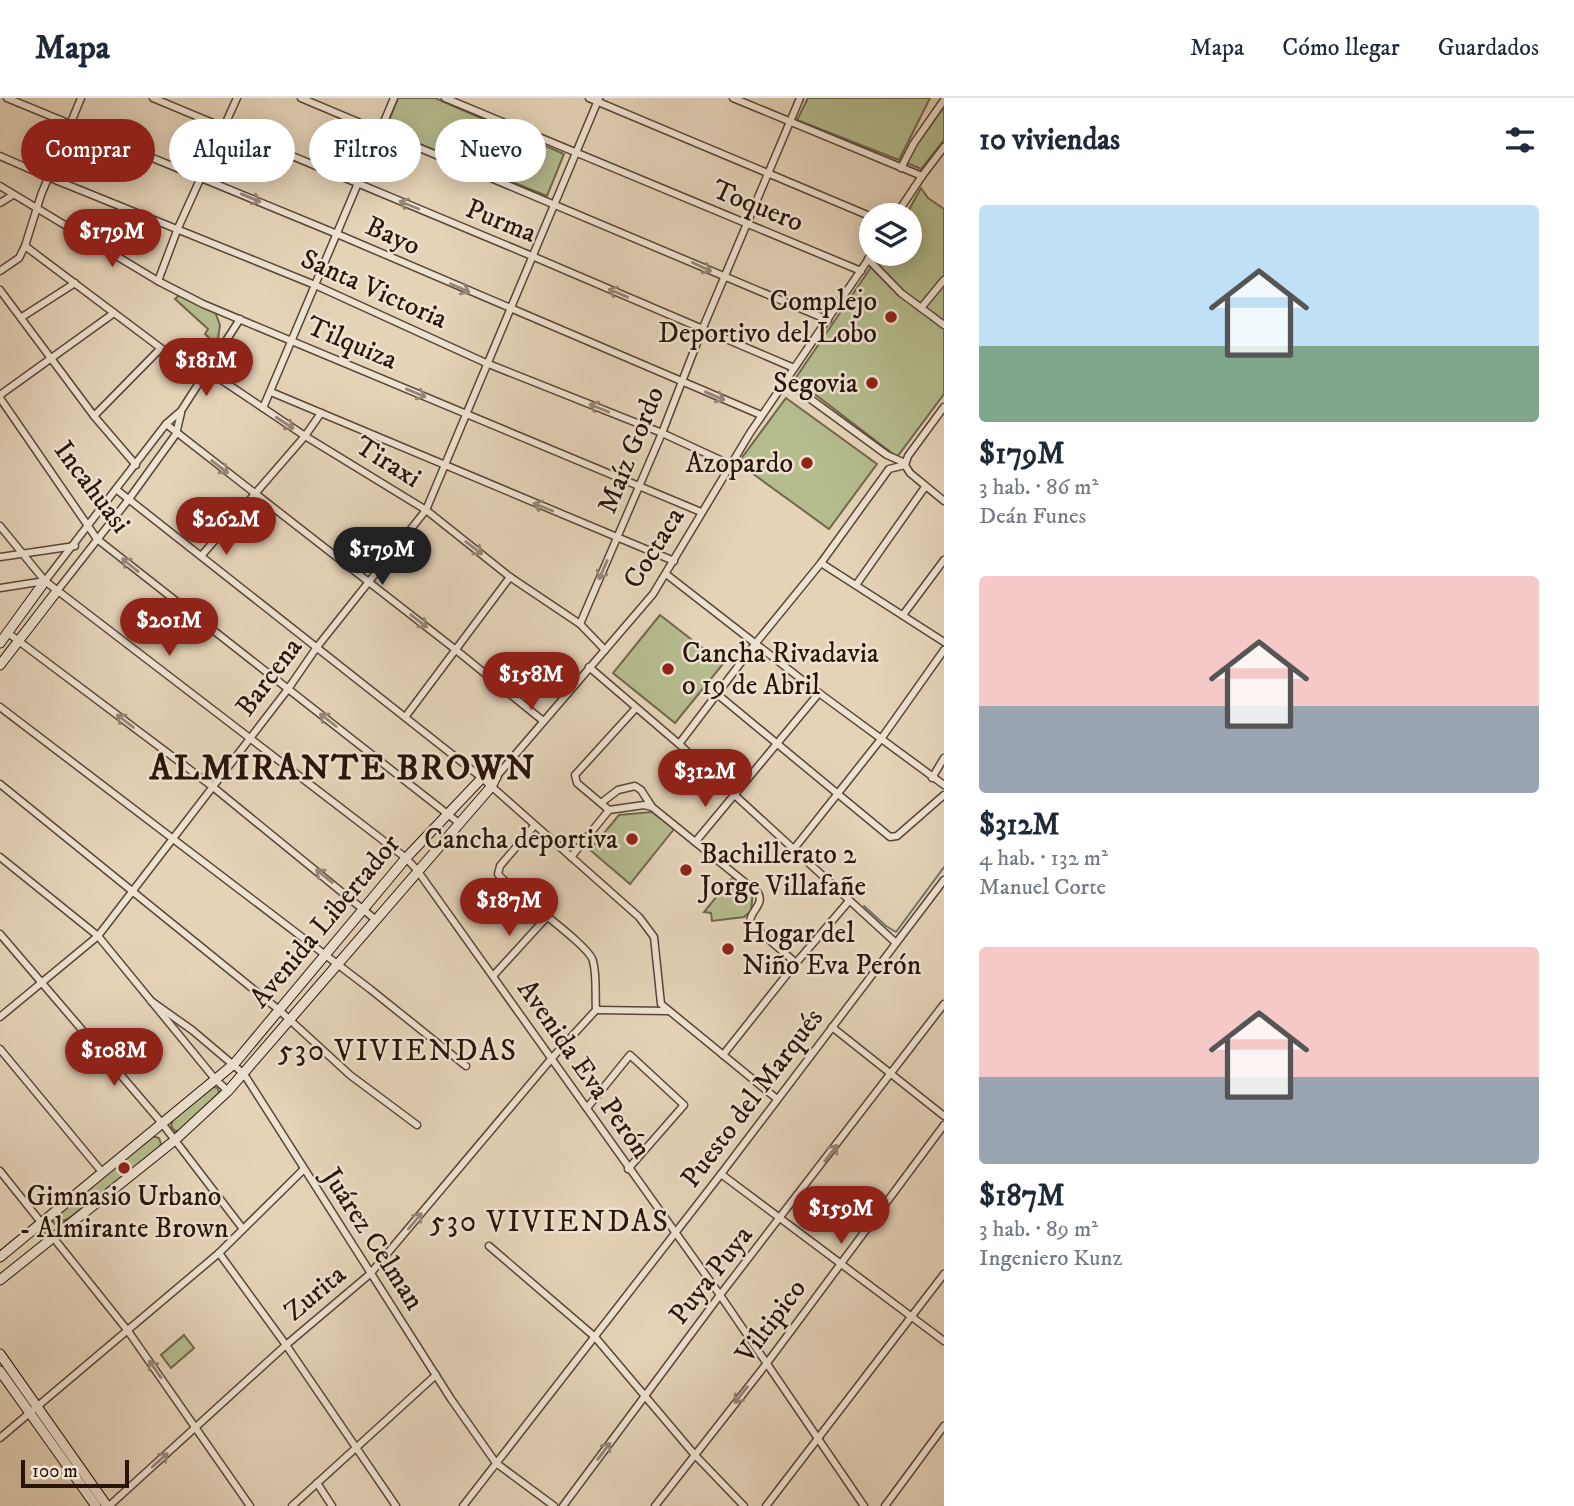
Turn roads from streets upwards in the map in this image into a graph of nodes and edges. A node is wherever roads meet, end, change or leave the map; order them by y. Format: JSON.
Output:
{"nodes":[{"id":1,"x":7,"y":98,"type":"edge"},
{"id":2,"x":81,"y":98,"type":"edge"},
{"id":3,"x":153,"y":98,"type":"edge"},
{"id":4,"x":237,"y":98,"type":"edge"},
{"id":5,"x":300,"y":98,"type":"edge"},
{"id":6,"x":394,"y":98,"type":"edge"},
{"id":7,"x":445,"y":98,"type":"edge"},
{"id":8,"x":589,"y":98,"type":"edge"},
{"id":9,"x":733,"y":98,"type":"edge"},
{"id":10,"x":800,"y":98,"type":"edge"},
{"id":11,"x":598,"y":100,"type":"edge"},
{"id":12,"x":944,"y":100,"type":"edge"},
{"id":13,"x":58,"y":119,"type":"edge"},
{"id":14,"x":72,"y":119,"type":"edge"},
{"id":15,"x":203,"y":119,"type":"edge"},
{"id":16,"x":228,"y":119,"type":"edge"},
{"id":17,"x":349,"y":119,"type":"edge"},
{"id":18,"x":385,"y":119,"type":"edge"},
{"id":19,"x":789,"y":122,"type":"junction"},
{"id":20,"x":944,"y":147,"type":"edge"},
{"id":21,"x":421,"y":149,"type":"edge"},
{"id":22,"x":575,"y":154,"type":"junction"},
{"id":23,"x":0,"y":156,"type":"edge"},
{"id":24,"x":295,"y":158,"type":"edge"},
{"id":25,"x":21,"y":165,"type":"edge"},
{"id":26,"x":901,"y":167,"type":"junction"},
{"id":27,"x":768,"y":174,"type":"junction"},
{"id":28,"x":922,"y":176,"type":"junction"},
{"id":29,"x":46,"y":182,"type":"edge"},
{"id":30,"x":60,"y":182,"type":"edge"},
{"id":31,"x":199,"y":182,"type":"edge"},
{"id":32,"x":213,"y":182,"type":"edge"},
{"id":33,"x":358,"y":184,"type":"junction"},
{"id":34,"x":0,"y":186,"type":"edge"},
{"id":35,"x":13,"y":195,"type":"junction"},
{"id":36,"x":0,"y":203,"type":"edge"},
{"id":37,"x":905,"y":203,"type":"edge"},
{"id":38,"x":554,"y":205,"type":"junction"},
{"id":39,"x":38,"y":210,"type":"junction"},
{"id":40,"x":859,"y":212,"type":"edge"},
{"id":41,"x":746,"y":224,"type":"junction"},
{"id":42,"x":178,"y":229,"type":"junction"},
{"id":43,"x":337,"y":234,"type":"junction"},
{"id":44,"x":25,"y":246,"type":"junction"},
{"id":45,"x":532,"y":256,"type":"junction"},
{"id":46,"x":864,"y":266,"type":"edge"},
{"id":47,"x":878,"y":266,"type":"edge"},
{"id":48,"x":0,"y":271,"type":"edge"},
{"id":49,"x":861,"y":271,"type":"junction"},
{"id":50,"x":725,"y":278,"type":"junction"},
{"id":51,"x":944,"y":280,"type":"edge"},
{"id":52,"x":158,"y":281,"type":"junction"},
{"id":53,"x":75,"y":283,"type":"junction"},
{"id":54,"x":315,"y":285,"type":"junction"},
{"id":55,"x":0,"y":290,"type":"edge"},
{"id":56,"x":921,"y":308,"type":"junction"},
{"id":57,"x":509,"y":309,"type":"junction"},
{"id":58,"x":114,"y":313,"type":"junction"},
{"id":59,"x":22,"y":317,"type":"junction"},
{"id":60,"x":240,"y":319,"type":"junction"},
{"id":61,"x":828,"y":320,"type":"junction"},
{"id":62,"x":944,"y":325,"type":"edge"},
{"id":63,"x":702,"y":330,"type":"junction"},
{"id":64,"x":292,"y":340,"type":"junction"},
{"id":65,"x":160,"y":349,"type":"junction"},
{"id":66,"x":51,"y":358,"type":"junction"},
{"id":67,"x":486,"y":363,"type":"junction"},
{"id":68,"x":794,"y":368,"type":"junction"},
{"id":69,"x":208,"y":371,"type":"junction"},
{"id":70,"x":202,"y":379,"type":"junction"},
{"id":71,"x":786,"y":381,"type":"junction"},
{"id":72,"x":682,"y":382,"type":"junction"},
{"id":73,"x":271,"y":392,"type":"junction"},
{"id":74,"x":0,"y":397,"type":"edge"},
{"id":75,"x":263,"y":408,"type":"junction"},
{"id":76,"x":943,"y":410,"type":"edge"},
{"id":77,"x":181,"y":411,"type":"junction"},
{"id":78,"x":321,"y":413,"type":"junction"},
{"id":79,"x":465,"y":415,"type":"junction"},
{"id":80,"x":761,"y":415,"type":"junction"},
{"id":81,"x":94,"y":416,"type":"junction"},
{"id":82,"x":166,"y":424,"type":"junction"},
{"id":83,"x":176,"y":433,"type":"junction"},
{"id":84,"x":662,"y":433,"type":"junction"},
{"id":85,"x":305,"y":436,"type":"junction"},
{"id":86,"x":729,"y":464,"type":"junction"},
{"id":87,"x":135,"y":465,"type":"junction"},
{"id":88,"x":905,"y":465,"type":"junction"},
{"id":89,"x":444,"y":467,"type":"junction"},
{"id":90,"x":639,"y":486,"type":"junction"},
{"id":91,"x":925,"y":487,"type":"junction"},
{"id":92,"x":117,"y":490,"type":"junction"},
{"id":93,"x":254,"y":494,"type":"junction"},
{"id":94,"x":129,"y":499,"type":"junction"},
{"id":95,"x":944,"y":501,"type":"edge"},
{"id":96,"x":426,"y":510,"type":"junction"},
{"id":97,"x":701,"y":512,"type":"junction"},
{"id":98,"x":0,"y":526,"type":"edge"},
{"id":99,"x":90,"y":526,"type":"junction"},
{"id":100,"x":618,"y":538,"type":"junction"},
{"id":101,"x":97,"y":539,"type":"junction"},
{"id":102,"x":75,"y":546,"type":"junction"},
{"id":103,"x":22,"y":554,"type":"junction"},
{"id":104,"x":202,"y":555,"type":"junction"},
{"id":105,"x":0,"y":557,"type":"edge"},
{"id":106,"x":944,"y":560,"type":"edge"},
{"id":107,"x":674,"y":561,"type":"junction"},
{"id":108,"x":79,"y":562,"type":"junction"},
{"id":109,"x":821,"y":563,"type":"junction"},
{"id":110,"x":666,"y":574,"type":"junction"},
{"id":111,"x":510,"y":577,"type":"junction"},
{"id":112,"x":45,"y":582,"type":"junction"},
{"id":113,"x":368,"y":583,"type":"junction"},
{"id":114,"x":856,"y":585,"type":"junction"},
{"id":115,"x":0,"y":588,"type":"edge"},
{"id":116,"x":57,"y":591,"type":"junction"},
{"id":117,"x":903,"y":615,"type":"junction"},
{"id":118,"x":580,"y":624,"type":"junction"},
{"id":119,"x":8,"y":633,"type":"junction"},
{"id":120,"x":19,"y":641,"type":"junction"},
{"id":121,"x":944,"y":642,"type":"edge"},
{"id":122,"x":0,"y":643,"type":"edge"},
{"id":123,"x":755,"y":644,"type":"junction"},
{"id":124,"x":317,"y":647,"type":"junction"},
{"id":125,"x":456,"y":650,"type":"junction"},
{"id":126,"x":605,"y":650,"type":"junction"},
{"id":127,"x":944,"y":650,"type":"edge"},
{"id":128,"x":0,"y":665,"type":"edge"},
{"id":129,"x":589,"y":667,"type":"junction"},
{"id":130,"x":288,"y":689,"type":"junction"},
{"id":131,"x":819,"y":693,"type":"junction"},
{"id":132,"x":717,"y":694,"type":"junction"},
{"id":133,"x":0,"y":707,"type":"edge"},
{"id":134,"x":636,"y":708,"type":"junction"},
{"id":135,"x":406,"y":716,"type":"junction"},
{"id":136,"x":542,"y":720,"type":"junction"},
{"id":137,"x":251,"y":737,"type":"junction"},
{"id":138,"x":881,"y":739,"type":"junction"},
{"id":139,"x":777,"y":743,"type":"junction"},
{"id":140,"x":680,"y":744,"type":"junction"},
{"id":141,"x":944,"y":758,"type":"edge"},
{"id":142,"x":496,"y":777,"type":"junction"},
{"id":143,"x":482,"y":778,"type":"junction"},
{"id":144,"x":932,"y":778,"type":"junction"},
{"id":145,"x":0,"y":784,"type":"edge"},
{"id":146,"x":944,"y":785,"type":"edge"},
{"id":147,"x":213,"y":787,"type":"junction"},
{"id":148,"x":491,"y":787,"type":"junction"},
{"id":149,"x":838,"y":793,"type":"junction"},
{"id":150,"x":735,"y":795,"type":"junction"},
{"id":151,"x":944,"y":795,"type":"edge"},
{"id":152,"x":601,"y":803,"type":"junction"},
{"id":153,"x":652,"y":807,"type":"junction"},
{"id":154,"x":609,"y":810,"type":"junction"},
{"id":155,"x":447,"y":813,"type":"junction"},
{"id":156,"x":459,"y":823,"type":"junction"},
{"id":157,"x":534,"y":826,"type":"junction"},
{"id":158,"x":174,"y":838,"type":"junction"},
{"id":159,"x":696,"y":841,"type":"junction"},
{"id":160,"x":793,"y":850,"type":"junction"},
{"id":161,"x":0,"y":857,"type":"edge"},
{"id":162,"x":571,"y":857,"type":"junction"},
{"id":163,"x":406,"y":858,"type":"junction"},
{"id":164,"x":417,"y":870,"type":"junction"},
{"id":165,"x":943,"y":884,"type":"edge"},
{"id":166,"x":134,"y":891,"type":"junction"},
{"id":167,"x":849,"y":901,"type":"junction"},
{"id":168,"x":363,"y":908,"type":"junction"},
{"id":169,"x":546,"y":918,"type":"junction"},
{"id":170,"x":376,"y":920,"type":"junction"},
{"id":171,"x":0,"y":934,"type":"edge"},
{"id":172,"x":98,"y":936,"type":"junction"},
{"id":173,"x":896,"y":943,"type":"junction"},
{"id":174,"x":325,"y":956,"type":"junction"},
{"id":175,"x":796,"y":962,"type":"junction"},
{"id":176,"x":338,"y":966,"type":"junction"},
{"id":177,"x":493,"y":976,"type":"junction"},
{"id":178,"x":42,"y":983,"type":"junction"},
{"id":179,"x":152,"y":1001,"type":"junction"},
{"id":180,"x":944,"y":1004,"type":"edge"},
{"id":181,"x":279,"y":1010,"type":"junction"},
{"id":182,"x":596,"y":1010,"type":"junction"},
{"id":183,"x":668,"y":1011,"type":"junction"},
{"id":184,"x":0,"y":1017,"type":"edge"},
{"id":185,"x":291,"y":1021,"type":"junction"},
{"id":186,"x":832,"y":1027,"type":"junction"},
{"id":187,"x":0,"y":1049,"type":"edge"},
{"id":188,"x":723,"y":1055,"type":"junction"},
{"id":189,"x":552,"y":1058,"type":"junction"},
{"id":190,"x":234,"y":1064,"type":"junction"},
{"id":191,"x":466,"y":1066,"type":"dead end"},
{"id":192,"x":244,"y":1074,"type":"junction"},
{"id":193,"x":891,"y":1074,"type":"junction"},
{"id":194,"x":215,"y":1079,"type":"junction"},
{"id":195,"x":228,"y":1091,"type":"junction"},
{"id":196,"x":777,"y":1098,"type":"junction"},
{"id":197,"x":587,"y":1108,"type":"junction"},
{"id":198,"x":944,"y":1116,"type":"edge"},
{"id":199,"x":161,"y":1122,"type":"junction"},
{"id":200,"x":417,"y":1125,"type":"dead end"},
{"id":201,"x":944,"y":1125,"type":"edge"},
{"id":202,"x":175,"y":1140,"type":"junction"},
{"id":203,"x":628,"y":1169,"type":"junction"},
{"id":204,"x":303,"y":1170,"type":"junction"},
{"id":205,"x":0,"y":1171,"type":"edge"},
{"id":206,"x":102,"y":1172,"type":"junction"},
{"id":207,"x":721,"y":1174,"type":"junction"},
{"id":208,"x":781,"y":1219,"type":"junction"},
{"id":209,"x":42,"y":1222,"type":"junction"},
{"id":210,"x":243,"y":1229,"type":"junction"},
{"id":211,"x":675,"y":1233,"type":"junction"},
{"id":212,"x":54,"y":1238,"type":"junction"},
{"id":213,"x":489,"y":1246,"type":"dead end"},
{"id":214,"x":219,"y":1252,"type":"junction"},
{"id":215,"x":0,"y":1257,"type":"edge"},
{"id":216,"x":842,"y":1263,"type":"junction"},
{"id":217,"x":370,"y":1274,"type":"junction"},
{"id":218,"x":944,"y":1274,"type":"edge"},
{"id":219,"x":0,"y":1280,"type":"edge"},
{"id":220,"x":720,"y":1295,"type":"junction"},
{"id":221,"x":912,"y":1317,"type":"junction"},
{"id":222,"x":128,"y":1331,"type":"junction"},
{"id":223,"x":595,"y":1337,"type":"junction"},
{"id":224,"x":944,"y":1341,"type":"edge"},
{"id":225,"x":286,"y":1345,"type":"junction"},
{"id":226,"x":0,"y":1354,"type":"edge"},
{"id":227,"x":766,"y":1363,"type":"junction"},
{"id":228,"x":0,"y":1371,"type":"edge"},
{"id":229,"x":436,"y":1375,"type":"junction"},
{"id":230,"x":645,"y":1395,"type":"junction"},
{"id":231,"x":34,"y":1411,"type":"junction"},
{"id":232,"x":944,"y":1426,"type":"edge"},
{"id":233,"x":196,"y":1427,"type":"junction"},
{"id":234,"x":0,"y":1438,"type":"edge"},
{"id":235,"x":820,"y":1438,"type":"junction"},
{"id":236,"x":357,"y":1448,"type":"junction"},
{"id":237,"x":694,"y":1454,"type":"junction"},
{"id":238,"x":496,"y":1463,"type":"junction"},
{"id":239,"x":317,"y":1483,"type":"junction"},
{"id":240,"x":96,"y":1506,"type":"edge"},
{"id":241,"x":108,"y":1506,"type":"edge"},
{"id":242,"x":250,"y":1506,"type":"edge"},
{"id":243,"x":292,"y":1506,"type":"edge"},
{"id":244,"x":332,"y":1506,"type":"edge"},
{"id":245,"x":396,"y":1506,"type":"edge"},
{"id":246,"x":463,"y":1506,"type":"edge"},
{"id":247,"x":554,"y":1506,"type":"edge"},
{"id":248,"x":563,"y":1506,"type":"edge"},
{"id":249,"x":654,"y":1506,"type":"edge"},
{"id":250,"x":744,"y":1506,"type":"edge"},
{"id":251,"x":766,"y":1506,"type":"edge"},
{"id":252,"x":864,"y":1506,"type":"edge"},
{"id":253,"x":885,"y":1506,"type":"edge"}],
"edges":[{"from":1,"to":13,"type":"street","name":"Bayo"},
{"from":2,"to":14,"type":"street"},
{"from":3,"to":15,"type":"street","name":"Purma"},
{"from":4,"to":16,"type":"street"},
{"from":5,"to":17,"type":"street"},
{"from":6,"to":18,"type":"street"},
{"from":7,"to":22,"type":"street","name":"Toquero"},
{"from":8,"to":11,"type":"street"},
{"from":9,"to":19,"type":"street"},
{"from":10,"to":19,"type":"street","name":"Maíz Gordo"},
{"from":11,"to":22,"type":"street","name":"Barcena"},
{"from":11,"to":27,"type":"street"},
{"from":12,"to":26,"type":"street"},
{"from":19,"to":26,"type":"street"},
{"from":19,"to":27,"type":"street","name":"Maíz Gordo"},
{"from":20,"to":28,"type":"street"},
{"from":21,"to":38,"type":"street"},
{"from":22,"to":38,"type":"street","name":"Barcena"},
{"from":22,"to":41,"type":"street","name":"Toquero"},
{"from":23,"to":25,"type":"street","name":"Santa Victoria"},
{"from":24,"to":33,"type":"street","name":"Purma"},
{"from":26,"to":28,"type":"street"},
{"from":27,"to":40,"type":"street"},
{"from":27,"to":41,"type":"street","name":"Maíz Gordo"},
{"from":28,"to":37,"type":"street"},
{"from":29,"to":39,"type":"street"},
{"from":30,"to":42,"type":"street","name":"Santa Victoria"},
{"from":31,"to":42,"type":"street"},
{"from":32,"to":43,"type":"street","name":"Bayo","one_way":true},
{"from":33,"to":43,"type":"street"},
{"from":45,"to":33,"type":"street","name":"Purma","one_way":true},
{"from":34,"to":35,"type":"street","name":"Tilquiza"},
{"from":35,"to":36,"type":"street"},
{"from":35,"to":39,"type":"street","name":"Tilquiza"},
{"from":38,"to":45,"type":"street","name":"Barcena"},
{"from":38,"to":50,"type":"street","one_way":true},
{"from":39,"to":44,"type":"street"},
{"from":39,"to":52,"type":"street","name":"Tilquiza"},
{"from":41,"to":49,"type":"street","name":"Toquero"},
{"from":41,"to":50,"type":"street","name":"Maíz Gordo"},
{"from":42,"to":52,"type":"street"},
{"from":42,"to":54,"type":"street","name":"Santa Victoria"},
{"from":43,"to":54,"type":"street"},
{"from":43,"to":57,"type":"street","name":"Bayo","one_way":true},
{"from":44,"to":48,"type":"street"},
{"from":44,"to":53,"type":"street"},
{"from":45,"to":57,"type":"street","name":"Barcena"},
{"from":63,"to":45,"type":"street","name":"Purma","one_way":true},
{"from":46,"to":49,"type":"street","name":"Coctaca"},
{"from":47,"to":56,"type":"street"},
{"from":49,"to":61,"type":"street","name":"Coctaca"},
{"from":50,"to":61,"type":"street"},
{"from":50,"to":63,"type":"street","name":"Maíz Gordo"},
{"from":51,"to":56,"type":"street"},
{"from":52,"to":60,"type":"street","name":"Tilquiza"},
{"from":53,"to":58,"type":"street"},
{"from":53,"to":59,"type":"street"},
{"from":54,"to":64,"type":"street"},
{"from":54,"to":67,"type":"street","name":"Santa Victoria"},
{"from":55,"to":59,"type":"street"},
{"from":56,"to":62,"type":"street"},
{"from":57,"to":67,"type":"street","name":"Barcena"},
{"from":57,"to":72,"type":"street","name":"Bayo"},
{"from":58,"to":65,"type":"street"},
{"from":58,"to":66,"type":"street"},
{"from":59,"to":66,"type":"street"},
{"from":60,"to":64,"type":"street","name":"Tilquiza"},
{"from":60,"to":69,"type":"street"},
{"from":61,"to":68,"type":"street","name":"Coctaca"},
{"from":63,"to":68,"type":"street","name":"Purma"},
{"from":63,"to":72,"type":"street","name":"Maíz Gordo"},
{"from":64,"to":73,"type":"street"},
{"from":64,"to":79,"type":"street","name":"Tilquiza","one_way":true},
{"from":65,"to":70,"type":"street"},
{"from":65,"to":81,"type":"street"},
{"from":66,"to":74,"type":"street"},
{"from":66,"to":81,"type":"street"},
{"from":67,"to":79,"type":"street","name":"Barcena"},
{"from":84,"to":67,"type":"street","name":"Santa Victoria","one_way":true},
{"from":68,"to":71,"type":"street","name":"Coctaca"},
{"from":69,"to":70,"type":"street"},
{"from":69,"to":75,"type":"street","name":"Tiraxi"},
{"from":70,"to":77,"type":"street"},
{"from":71,"to":80,"type":"street","name":"Coctaca"},
{"from":71,"to":88,"type":"street"},
{"from":72,"to":80,"type":"street","name":"Bayo","one_way":true},
{"from":72,"to":84,"type":"street","name":"Maíz Gordo"},
{"from":73,"to":75,"type":"street"},
{"from":73,"to":78,"type":"street"},
{"from":74,"to":99,"type":"street","name":"Incahuasi"},
{"from":75,"to":85,"type":"street","name":"Tiraxi","one_way":true},
{"from":76,"to":88,"type":"street"},
{"from":77,"to":82,"type":"street"},
{"from":77,"to":83,"type":"street"},
{"from":78,"to":85,"type":"street"},
{"from":78,"to":89,"type":"street"},
{"from":79,"to":89,"type":"street","name":"Barcena"},
{"from":79,"to":90,"type":"street","name":"Tilquiza"},
{"from":80,"to":86,"type":"street","name":"Coctaca"},
{"from":81,"to":87,"type":"street"},
{"from":82,"to":83,"type":"street"},
{"from":82,"to":87,"type":"street"},
{"from":83,"to":93,"type":"street","one_way":true},
{"from":83,"to":94,"type":"street"},
{"from":84,"to":86,"type":"street","name":"Santa Victoria"},
{"from":84,"to":90,"type":"street","name":"Maíz Gordo"},
{"from":85,"to":93,"type":"street"},
{"from":85,"to":96,"type":"street","name":"Tiraxi"},
{"from":86,"to":97,"type":"street","name":"Coctaca"},
{"from":87,"to":92,"type":"street"},
{"from":88,"to":91,"type":"street"},
{"from":88,"to":109,"type":"street"},
{"from":89,"to":96,"type":"street","name":"Barcena"},
{"from":100,"to":89,"type":"street","one_way":true},
{"from":90,"to":97,"type":"street","name":"Tilquiza"},
{"from":90,"to":100,"type":"street","name":"Maíz Gordo"},
{"from":91,"to":95,"type":"street"},
{"from":91,"to":114,"type":"street"},
{"from":92,"to":94,"type":"street"},
{"from":92,"to":99,"type":"street"},
{"from":93,"to":104,"type":"street"},
{"from":93,"to":113,"type":"street"},
{"from":94,"to":101,"type":"street"},
{"from":94,"to":104,"type":"street"},
{"from":96,"to":111,"type":"street","name":"Tiraxi","one_way":true},
{"from":96,"to":113,"type":"street","name":"Barcena"},
{"from":97,"to":107,"type":"street","name":"Coctaca"},
{"from":98,"to":103,"type":"street","name":"Avenida Eva Perón"},
{"from":99,"to":101,"type":"street","name":"Incahuasi"},
{"from":99,"to":102,"type":"street"},
{"from":100,"to":107,"type":"street"},
{"from":100,"to":118,"type":"street","name":"Maíz Gordo","one_way":true},
{"from":101,"to":108,"type":"street"},
{"from":130,"to":101,"type":"street","name":"Incahuasi","one_way":true},
{"from":102,"to":103,"type":"street"},
{"from":102,"to":108,"type":"street"},
{"from":102,"to":112,"type":"street"},
{"from":103,"to":105,"type":"street"},
{"from":103,"to":112,"type":"street","name":"Avenida Eva Perón"},
{"from":104,"to":124,"type":"street"},
{"from":106,"to":117,"type":"street"},
{"from":107,"to":110,"type":"street","name":"Coctaca"},
{"from":108,"to":116,"type":"street"},
{"from":109,"to":114,"type":"street"},
{"from":109,"to":123,"type":"street"},
{"from":110,"to":123,"type":"street"},
{"from":110,"to":126,"type":"street","name":"Coctaca"},
{"from":111,"to":118,"type":"street","name":"Tiraxi"},
{"from":111,"to":125,"type":"street"},
{"from":112,"to":115,"type":"street"},
{"from":112,"to":116,"type":"street","name":"Avenida Eva Perón"},
{"from":112,"to":119,"type":"street"},
{"from":113,"to":124,"type":"street","name":"Barcena"},
{"from":113,"to":125,"type":"street","one_way":true},
{"from":114,"to":117,"type":"street"},
{"from":116,"to":120,"type":"street"},
{"from":116,"to":137,"type":"street","name":"Avenida Eva Perón"},
{"from":117,"to":121,"type":"street"},
{"from":118,"to":126,"type":"street","name":"Tiraxi"},
{"from":119,"to":120,"type":"street"},
{"from":119,"to":122,"type":"street"},
{"from":120,"to":128,"type":"street"},
{"from":147,"to":120,"type":"street","one_way":true},
{"from":123,"to":131,"type":"street"},
{"from":123,"to":132,"type":"street"},
{"from":124,"to":130,"type":"street","name":"Barcena"},
{"from":124,"to":135,"type":"street"},
{"from":125,"to":135,"type":"street"},
{"from":125,"to":136,"type":"street"},
{"from":126,"to":129,"type":"street","name":"Coctaca"},
{"from":127,"to":138,"type":"street"},
{"from":129,"to":134,"type":"street"},
{"from":129,"to":136,"type":"street","name":"Coctaca"},
{"from":130,"to":137,"type":"street","name":"Barcena"},
{"from":155,"to":130,"type":"street","name":"Incahuasi","one_way":true},
{"from":131,"to":138,"type":"street"},
{"from":131,"to":139,"type":"street"},
{"from":132,"to":139,"type":"street"},
{"from":132,"to":140,"type":"street"},
{"from":133,"to":158,"type":"street"},
{"from":134,"to":140,"type":"street"},
{"from":134,"to":152,"type":"street"},
{"from":135,"to":143,"type":"street"},
{"from":136,"to":142,"type":"street","name":"Coctaca"},
{"from":137,"to":147,"type":"street","name":"Barcena"},
{"from":137,"to":163,"type":"street","name":"Avenida Eva Perón"},
{"from":138,"to":144,"type":"street"},
{"from":138,"to":149,"type":"street"},
{"from":139,"to":149,"type":"street"},
{"from":139,"to":150,"type":"street"},
{"from":140,"to":150,"type":"street"},
{"from":141,"to":144,"type":"street"},
{"from":142,"to":143,"type":"street"},
{"from":142,"to":148,"type":"street","name":"Avenida Libertador"},
{"from":143,"to":148,"type":"street"},
{"from":143,"to":155,"type":"street","name":"Avenida Libertador"},
{"from":144,"to":146,"type":"street"},
{"from":145,"to":166,"type":"street"},
{"from":147,"to":158,"type":"street","name":"Barcena"},
{"from":168,"to":147,"type":"street","one_way":true},
{"from":148,"to":156,"type":"street","name":"Avenida Libertador"},
{"from":148,"to":157,"type":"street"},
{"from":149,"to":151,"type":"street"},
{"from":149,"to":160,"type":"street"},
{"from":150,"to":159,"type":"street"},
{"from":150,"to":160,"type":"street"},
{"from":152,"to":153,"type":"street"},
{"from":152,"to":154,"type":"street"},
{"from":153,"to":154,"type":"street"},
{"from":153,"to":159,"type":"street"},
{"from":154,"to":162,"type":"street"},
{"from":155,"to":156,"type":"street","name":"Incahuasi"},
{"from":155,"to":163,"type":"street","name":"Avenida Libertador"},
{"from":156,"to":164,"type":"street","name":"Avenida Libertador"},
{"from":157,"to":162,"type":"street"},
{"from":157,"to":169,"type":"street"},
{"from":158,"to":166,"type":"street","name":"Barcena"},
{"from":158,"to":174,"type":"street"},
{"from":159,"to":175,"type":"street"},
{"from":160,"to":167,"type":"street"},
{"from":161,"to":172,"type":"street","name":"Juárez Celman"},
{"from":162,"to":183,"type":"street"},
{"from":163,"to":164,"type":"street","name":"Avenida Eva Perón"},
{"from":163,"to":168,"type":"street","name":"Avenida Libertador"},
{"from":164,"to":170,"type":"street","name":"Avenida Libertador"},
{"from":164,"to":177,"type":"street","name":"Avenida Eva Perón"},
{"from":165,"to":173,"type":"street","name":"Puesto del Marqués"},
{"from":166,"to":172,"type":"street","name":"Barcena"},
{"from":166,"to":181,"type":"street"},
{"from":167,"to":173,"type":"street"},
{"from":167,"to":175,"type":"street"},
{"from":168,"to":170,"type":"street"},
{"from":168,"to":174,"type":"street","name":"Avenida Libertador"},
{"from":169,"to":177,"type":"street"},
{"from":169,"to":182,"type":"street"},
{"from":170,"to":176,"type":"street","name":"Avenida Libertador"},
{"from":171,"to":178,"type":"street"},
{"from":172,"to":178,"type":"street","name":"Barcena"},
{"from":172,"to":179,"type":"street","name":"Juárez Celman"},
{"from":173,"to":186,"type":"street","name":"Puesto del Marqués"},
{"from":174,"to":176,"type":"street"},
{"from":174,"to":181,"type":"street","name":"Avenida Libertador"},
{"from":175,"to":188,"type":"street"},
{"from":176,"to":185,"type":"street","name":"Avenida Libertador"},
{"from":176,"to":191,"type":"street"},
{"from":177,"to":189,"type":"street","name":"Avenida Eva Perón"},
{"from":178,"to":184,"type":"street","name":"Barcena"},
{"from":178,"to":199,"type":"street"},
{"from":179,"to":190,"type":"street","name":"Juárez Celman"},
{"from":179,"to":194,"type":"street","name":"Juárez Celman"},
{"from":180,"to":193,"type":"street","name":"Puya Puya"},
{"from":181,"to":185,"type":"street"},
{"from":181,"to":190,"type":"street","name":"Avenida Libertador"},
{"from":182,"to":183,"type":"street"},
{"from":182,"to":189,"type":"street","name":"Zurita"},
{"from":183,"to":188,"type":"street"},
{"from":185,"to":192,"type":"street","name":"Avenida Libertador"},
{"from":185,"to":200,"type":"street"},
{"from":186,"to":193,"type":"street"},
{"from":186,"to":196,"type":"street","name":"Puesto del Marqués"},
{"from":187,"to":206,"type":"street"},
{"from":188,"to":196,"type":"street"},
{"from":189,"to":197,"type":"street","name":"Avenida Eva Perón"},
{"from":217,"to":189,"type":"street","name":"Zurita","one_way":true},
{"from":190,"to":192,"type":"street","name":"Juárez Celman"},
{"from":190,"to":194,"type":"street","name":"Avenida Libertador"},
{"from":192,"to":195,"type":"street","name":"Avenida Libertador"},
{"from":192,"to":204,"type":"street","name":"Juárez Celman"},
{"from":193,"to":198,"type":"street"},
{"from":208,"to":193,"type":"street","name":"Puya Puya","one_way":true},
{"from":194,"to":195,"type":"street","name":"Juárez Celman"},
{"from":194,"to":199,"type":"street","name":"Avenida Libertador"},
{"from":195,"to":202,"type":"street","name":"Avenida Libertador"},
{"from":196,"to":207,"type":"street","name":"Puesto del Marqués"},
{"from":197,"to":203,"type":"street","name":"Avenida Eva Perón"},
{"from":197,"to":203,"type":"street"},
{"from":199,"to":202,"type":"street"},
{"from":199,"to":206,"type":"street","name":"Avenida Libertador"},
{"from":201,"to":216,"type":"street","name":"Viltipico"},
{"from":202,"to":210,"type":"street"},
{"from":202,"to":212,"type":"street","name":"Avenida Libertador"},
{"from":203,"to":211,"type":"street","name":"Avenida Eva Perón"},
{"from":204,"to":210,"type":"street"},
{"from":204,"to":217,"type":"street","name":"Juárez Celman"},
{"from":205,"to":209,"type":"street"},
{"from":206,"to":209,"type":"street","name":"Avenida Libertador"},
{"from":207,"to":208,"type":"street"},
{"from":207,"to":211,"type":"street","name":"Puesto del Marqués"},
{"from":208,"to":216,"type":"street"},
{"from":208,"to":220,"type":"street","name":"Puya Puya"},
{"from":209,"to":212,"type":"street"},
{"from":209,"to":215,"type":"street","name":"Avenida Libertador"},
{"from":210,"to":214,"type":"street"},
{"from":211,"to":220,"type":"street","name":"Avenida Eva Perón"},
{"from":211,"to":223,"type":"street","name":"Puesto del Marqués"},
{"from":212,"to":219,"type":"street","name":"Avenida Libertador"},
{"from":212,"to":222,"type":"street"},
{"from":213,"to":223,"type":"street"},
{"from":214,"to":222,"type":"street"},
{"from":214,"to":225,"type":"street"},
{"from":216,"to":221,"type":"street"},
{"from":216,"to":227,"type":"street","name":"Viltipico"},
{"from":217,"to":225,"type":"street","name":"Zurita"},
{"from":217,"to":229,"type":"street","name":"Juárez Celman"},
{"from":218,"to":221,"type":"street"},
{"from":220,"to":227,"type":"street","name":"Avenida Eva Perón"},
{"from":220,"to":230,"type":"street","name":"Puya Puya"},
{"from":221,"to":224,"type":"street"},
{"from":221,"to":235,"type":"street"},
{"from":222,"to":231,"type":"street"},
{"from":233,"to":222,"type":"street","one_way":true},
{"from":223,"to":230,"type":"street"},
{"from":223,"to":238,"type":"street","name":"Puesto del Marqués"},
{"from":225,"to":233,"type":"street","name":"Zurita"},
{"from":225,"to":236,"type":"street"},
{"from":226,"to":231,"type":"street"},
{"from":227,"to":235,"type":"street","name":"Avenida Eva Perón"},
{"from":227,"to":237,"type":"street","name":"Viltipico","one_way":true},
{"from":228,"to":231,"type":"street"},
{"from":229,"to":236,"type":"street"},
{"from":229,"to":238,"type":"street","name":"Juárez Celman"},
{"from":230,"to":237,"type":"street"},
{"from":248,"to":230,"type":"street","name":"Puya Puya","one_way":true},
{"from":231,"to":234,"type":"street"},
{"from":231,"to":240,"type":"street"},
{"from":231,"to":241,"type":"street"},
{"from":232,"to":253,"type":"street"},
{"from":241,"to":233,"type":"street","name":"Zurita","one_way":true},
{"from":233,"to":242,"type":"street"},
{"from":235,"to":251,"type":"street"},
{"from":235,"to":252,"type":"street","name":"Avenida Eva Perón"},
{"from":236,"to":239,"type":"street"},
{"from":236,"to":245,"type":"street"},
{"from":237,"to":249,"type":"street","name":"Viltipico"},
{"from":237,"to":250,"type":"street"},
{"from":238,"to":246,"type":"street","name":"Puesto del Marqués"},
{"from":238,"to":247,"type":"street","name":"Juárez Celman"},
{"from":239,"to":243,"type":"street"},
{"from":239,"to":244,"type":"street"}]}
